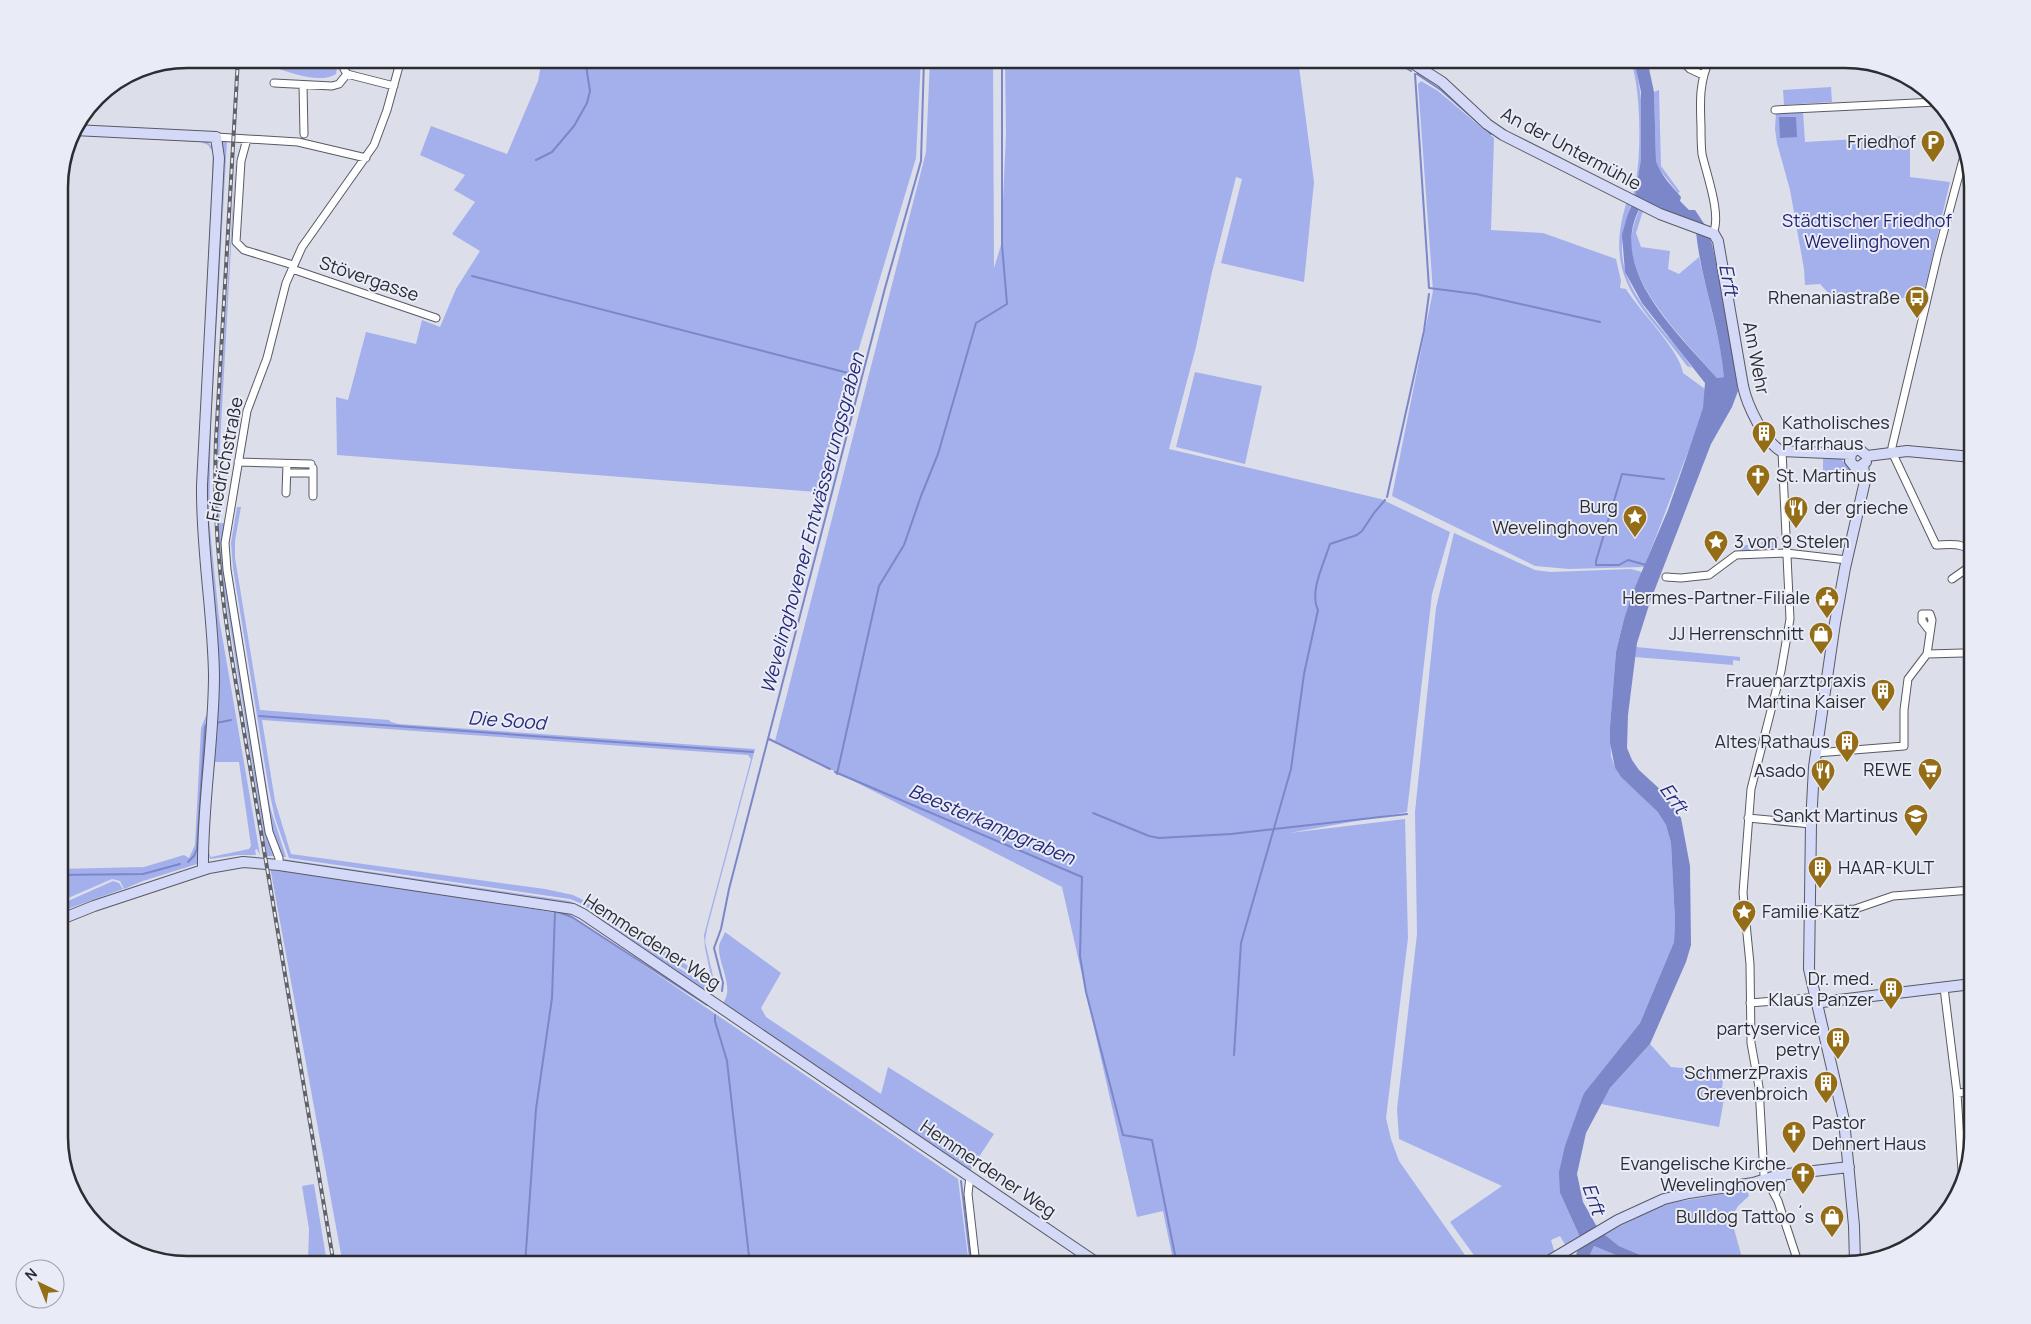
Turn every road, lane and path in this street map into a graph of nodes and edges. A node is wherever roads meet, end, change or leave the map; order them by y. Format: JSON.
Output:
{"nodes":[{"id":1,"x":344,"y":68,"type":"edge"},
{"id":2,"x":398,"y":68,"type":"edge"},
{"id":3,"x":1420,"y":68,"type":"edge"},
{"id":4,"x":1689,"y":68,"type":"edge"},
{"id":5,"x":1706,"y":68,"type":"edge"},
{"id":6,"x":347,"y":74,"type":"junction"},
{"id":7,"x":1703,"y":75,"type":"junction"},
{"id":8,"x":274,"y":82,"type":"dead end"},
{"id":9,"x":303,"y":85,"type":"junction"},
{"id":10,"x":394,"y":86,"type":"junction"},
{"id":11,"x":1928,"y":102,"type":"edge"},
{"id":12,"x":1775,"y":110,"type":"dead end"},
{"id":13,"x":82,"y":130,"type":"edge"},
{"id":14,"x":304,"y":134,"type":"dead end"},
{"id":15,"x":216,"y":137,"type":"junction"},
{"id":16,"x":247,"y":139,"type":"junction"},
{"id":17,"x":366,"y":158,"type":"junction"},
{"id":18,"x":1961,"y":168,"type":"edge"},
{"id":19,"x":1710,"y":232,"type":"junction"},
{"id":20,"x":292,"y":267,"type":"junction"},
{"id":21,"x":436,"y":318,"type":"dead end"},
{"id":22,"x":1782,"y":451,"type":"junction"},
{"id":23,"x":1892,"y":452,"type":"junction"},
{"id":24,"x":1963,"y":456,"type":"edge"},
{"id":25,"x":1865,"y":461,"type":"junction"},
{"id":26,"x":238,"y":462,"type":"junction"},
{"id":27,"x":287,"y":464,"type":"junction"},
{"id":28,"x":313,"y":468,"type":"junction"},
{"id":29,"x":287,"y":473,"type":"junction"},
{"id":30,"x":286,"y":493,"type":"dead end"},
{"id":31,"x":313,"y":496,"type":"dead end"},
{"id":32,"x":1963,"y":546,"type":"edge"},
{"id":33,"x":1786,"y":553,"type":"junction"},
{"id":34,"x":1847,"y":560,"type":"junction"},
{"id":35,"x":1963,"y":572,"type":"edge"},
{"id":36,"x":1666,"y":577,"type":"dead end"},
{"id":37,"x":1952,"y":578,"type":"dead end"},
{"id":38,"x":1929,"y":630,"type":"dead end"},
{"id":39,"x":1962,"y":653,"type":"dead end"},
{"id":40,"x":1927,"y":654,"type":"junction"},
{"id":41,"x":1816,"y":752,"type":"junction"},
{"id":42,"x":1748,"y":818,"type":"junction"},
{"id":43,"x":1811,"y":824,"type":"junction"},
{"id":44,"x":279,"y":865,"type":"junction"},
{"id":45,"x":203,"y":869,"type":"junction"},
{"id":46,"x":1963,"y":891,"type":"edge"},
{"id":47,"x":1810,"y":910,"type":"junction"},
{"id":48,"x":68,"y":916,"type":"edge"},
{"id":49,"x":1963,"y":985,"type":"edge"},
{"id":50,"x":1944,"y":988,"type":"junction"},
{"id":51,"x":1815,"y":1000,"type":"junction"},
{"id":52,"x":1750,"y":1003,"type":"junction"},
{"id":53,"x":1957,"y":1093,"type":"junction"},
{"id":54,"x":1963,"y":1093,"type":"edge"},
{"id":55,"x":1961,"y":1157,"type":"edge"},
{"id":56,"x":1848,"y":1167,"type":"junction"},
{"id":57,"x":1785,"y":1174,"type":"junction"},
{"id":58,"x":970,"y":1176,"type":"junction"},
{"id":59,"x":1766,"y":1180,"type":"junction"},
{"id":60,"x":1774,"y":1194,"type":"junction"},
{"id":61,"x":1855,"y":1255,"type":"edge"},
{"id":62,"x":975,"y":1256,"type":"edge"},
{"id":63,"x":1087,"y":1256,"type":"edge"},
{"id":64,"x":1558,"y":1256,"type":"edge"},
{"id":65,"x":1796,"y":1256,"type":"edge"}],
"edges":[{"from":1,"to":6,"type":"street"},
{"from":2,"to":10,"type":"street","name":"Friedrichstraße"},
{"from":3,"to":19,"type":"main road","name":"An der Untermühle"},
{"from":4,"to":7,"type":"street"},
{"from":5,"to":7,"type":"street","name":"Am Wehr"},
{"from":6,"to":9,"type":"street"},
{"from":6,"to":10,"type":"street"},
{"from":7,"to":19,"type":"street","name":"Am Wehr"},
{"from":8,"to":9,"type":"street"},
{"from":9,"to":14,"type":"street"},
{"from":10,"to":17,"type":"street","name":"Friedrichstraße"},
{"from":11,"to":12,"type":"street"},
{"from":13,"to":15,"type":"main road"},
{"from":15,"to":16,"type":"street"},
{"from":15,"to":45,"type":"main road"},
{"from":16,"to":17,"type":"street"},
{"from":16,"to":20,"type":"street","name":"Stövergasse"},
{"from":17,"to":20,"type":"street","name":"Friedrichstraße"},
{"from":18,"to":23,"type":"street"},
{"from":19,"to":22,"type":"main road","name":"Am Wehr"},
{"from":20,"to":21,"type":"street","name":"Stövergasse"},
{"from":20,"to":26,"type":"street","name":"Friedrichstraße"},
{"from":22,"to":25,"type":"main road"},
{"from":22,"to":33,"type":"street"},
{"from":23,"to":24,"type":"main road"},
{"from":23,"to":25,"type":"main road"},
{"from":23,"to":32,"type":"street"},
{"from":25,"to":34,"type":"main road"},
{"from":26,"to":27,"type":"street"},
{"from":26,"to":44,"type":"street","name":"Friedrichstraße"},
{"from":27,"to":28,"type":"street"},
{"from":27,"to":29,"type":"street"},
{"from":28,"to":29,"type":"street"},
{"from":28,"to":31,"type":"street"},
{"from":29,"to":30,"type":"street"},
{"from":33,"to":34,"type":"street"},
{"from":33,"to":36,"type":"street"},
{"from":33,"to":42,"type":"street"},
{"from":34,"to":41,"type":"main road"},
{"from":35,"to":37,"type":"street"},
{"from":38,"to":40,"type":"street"},
{"from":39,"to":40,"type":"street"},
{"from":40,"to":41,"type":"street"},
{"from":41,"to":43,"type":"main road"},
{"from":42,"to":43,"type":"street"},
{"from":42,"to":52,"type":"street"},
{"from":43,"to":47,"type":"main road"},
{"from":44,"to":45,"type":"main road","name":"Hemmerdener Weg"},
{"from":44,"to":58,"type":"main road","name":"Hemmerdener Weg"},
{"from":45,"to":48,"type":"main road","name":"Hemmerdener Weg"},
{"from":46,"to":47,"type":"street"},
{"from":47,"to":51,"type":"main road"},
{"from":49,"to":50,"type":"main road"},
{"from":50,"to":51,"type":"main road"},
{"from":50,"to":53,"type":"street"},
{"from":51,"to":52,"type":"street"},
{"from":51,"to":56,"type":"main road"},
{"from":52,"to":59,"type":"street"},
{"from":53,"to":54,"type":"street"},
{"from":53,"to":55,"type":"street"},
{"from":56,"to":57,"type":"main road"},
{"from":56,"to":61,"type":"main road"},
{"from":57,"to":59,"type":"main road"},
{"from":57,"to":60,"type":"street"},
{"from":58,"to":62,"type":"street"},
{"from":58,"to":63,"type":"main road","name":"Hemmerdener Weg"},
{"from":59,"to":60,"type":"street"},
{"from":59,"to":64,"type":"main road"},
{"from":60,"to":65,"type":"street"}]}
